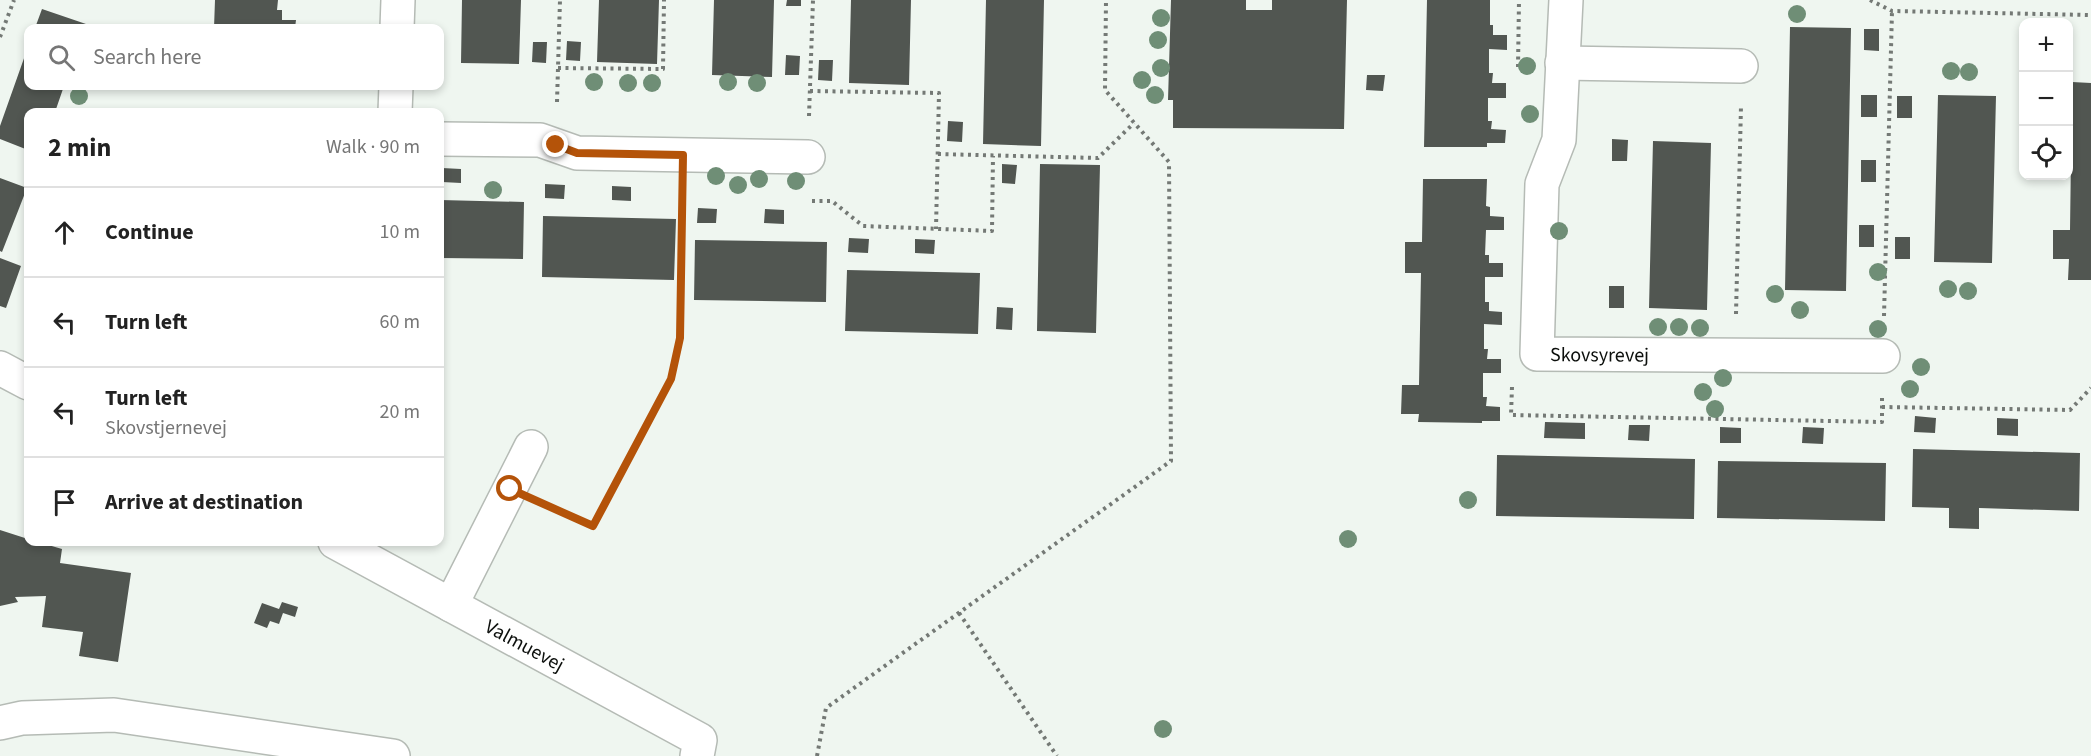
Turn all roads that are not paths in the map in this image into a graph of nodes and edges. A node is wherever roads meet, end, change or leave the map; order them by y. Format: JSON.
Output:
{"nodes":[{"id":1,"x":398,"y":0,"type":"edge"},
{"id":2,"x":1566,"y":0,"type":"edge"},
{"id":3,"x":397,"y":24,"type":"edge"},
{"id":4,"x":1562,"y":63,"type":"junction"},
{"id":5,"x":1742,"y":66,"type":"road end"},
{"id":6,"x":396,"y":90,"type":"edge"},
{"id":7,"x":395,"y":108,"type":"edge"},
{"id":8,"x":444,"y":139,"type":"edge"},
{"id":9,"x":808,"y":157,"type":"road end"},
{"id":10,"x":1883,"y":357,"type":"road end"},
{"id":11,"x":0,"y":368,"type":"edge"},
{"id":12,"x":24,"y":380,"type":"edge"},
{"id":13,"x":531,"y":447,"type":"dead end"},
{"id":14,"x":345,"y":546,"type":"edge"},
{"id":15,"x":452,"y":605,"type":"junction"},
{"id":16,"x":0,"y":723,"type":"edge"},
{"id":17,"x":318,"y":751,"type":"edge"},
{"id":18,"x":393,"y":756,"type":"edge"},
{"id":19,"x":697,"y":756,"type":"edge"}],
"edges":[{"from":1,"to":3,"type":"street"},
{"from":2,"to":4,"type":"street","name":"Skovsyrevej"},
{"from":4,"to":5,"type":"street"},
{"from":4,"to":10,"type":"street","name":"Skovsyrevej"},
{"from":6,"to":7,"type":"street"},
{"from":8,"to":9,"type":"street"},
{"from":11,"to":12,"type":"street"},
{"from":13,"to":15,"type":"street"},
{"from":14,"to":15,"type":"street","name":"Valmuevej"},
{"from":15,"to":19,"type":"street","name":"Valmuevej"},
{"from":16,"to":17,"type":"street"},
{"from":17,"to":18,"type":"street"}]}
